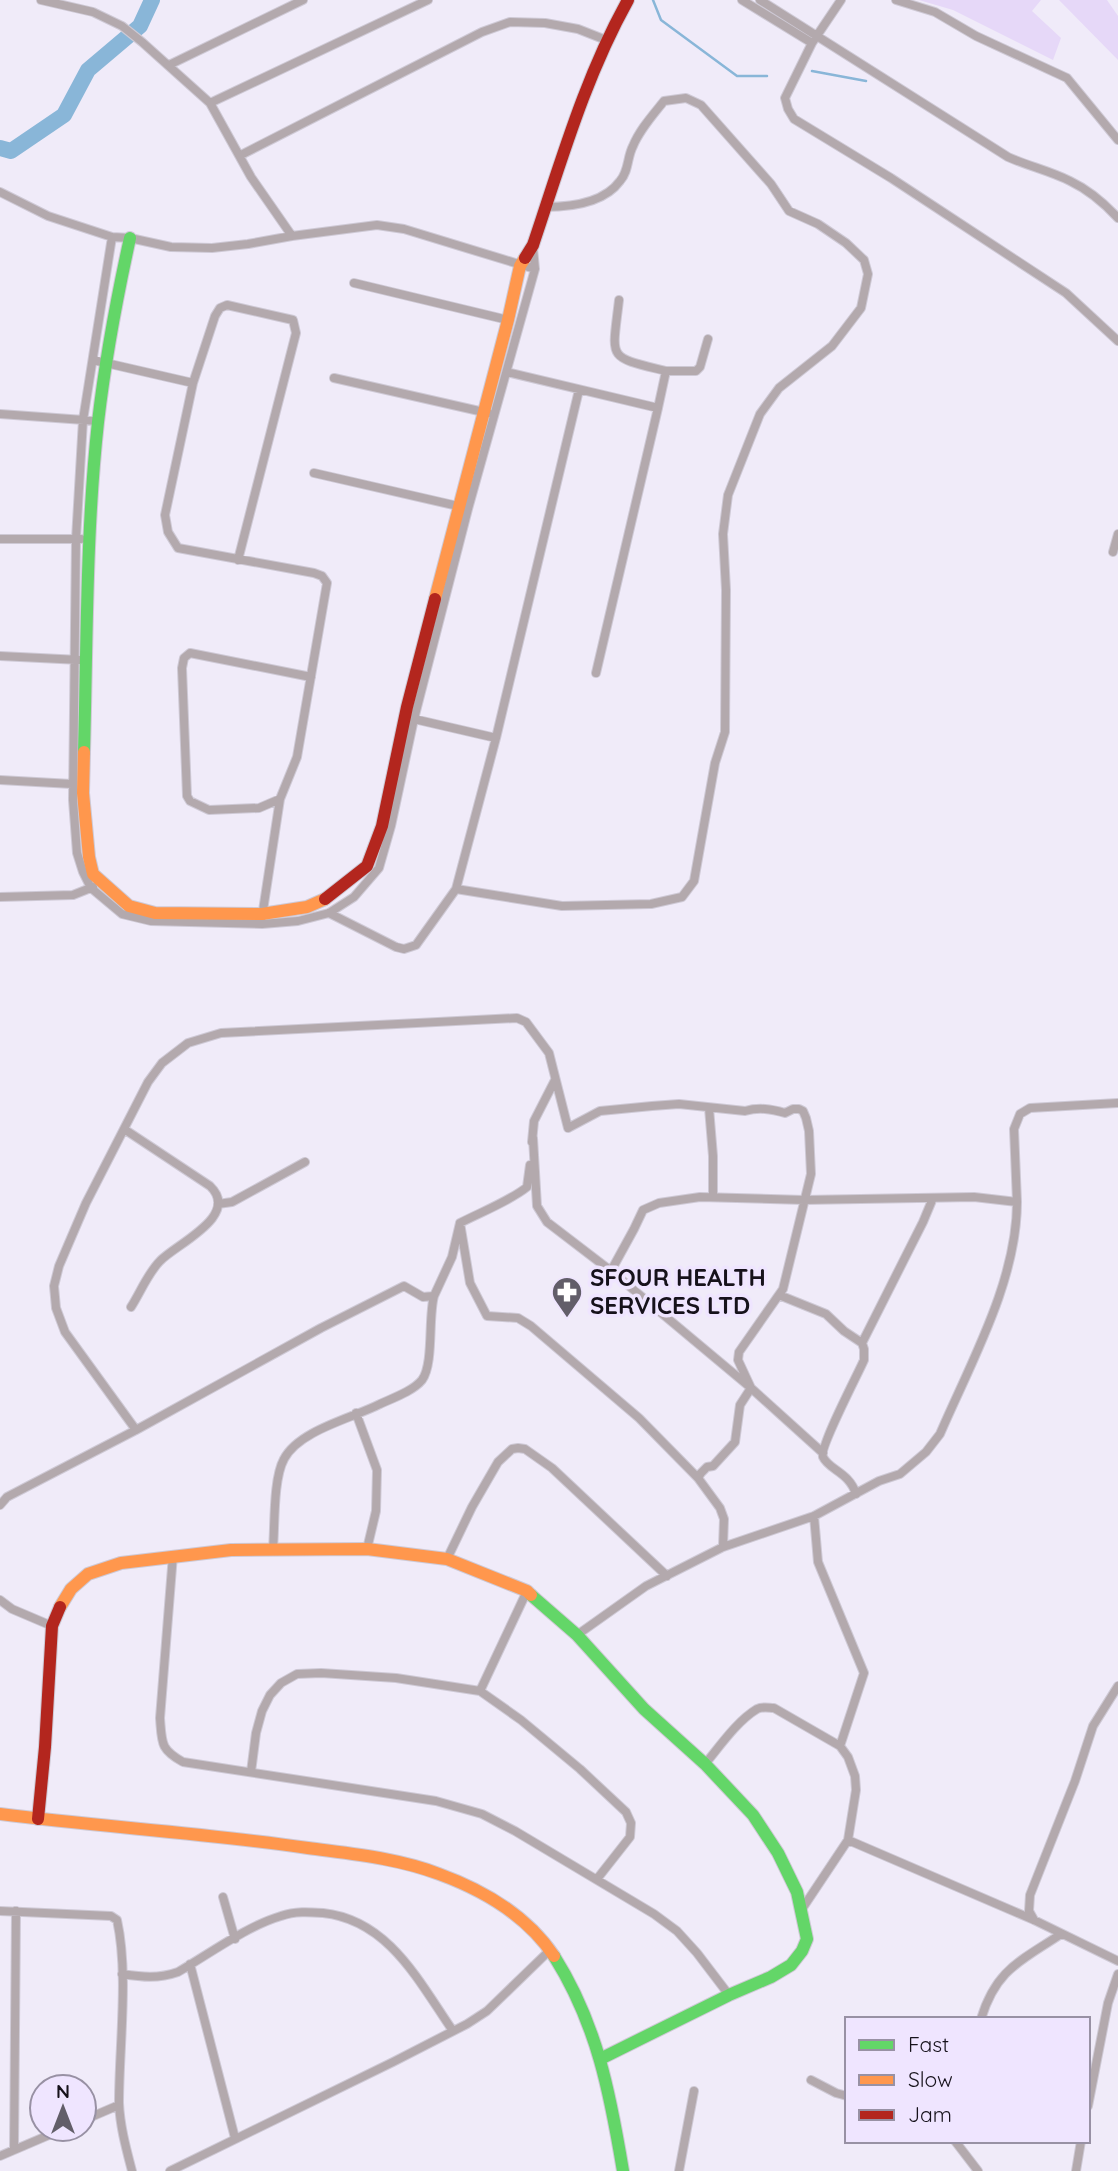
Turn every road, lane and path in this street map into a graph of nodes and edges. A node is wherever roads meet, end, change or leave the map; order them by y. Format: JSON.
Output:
{"nodes":[{"id":1,"x":41,"y":0,"type":"edge"},
{"id":2,"x":93,"y":0,"type":"edge"},
{"id":3,"x":303,"y":0,"type":"edge"},
{"id":4,"x":428,"y":0,"type":"edge"},
{"id":5,"x":628,"y":0,"type":"edge"},
{"id":6,"x":742,"y":0,"type":"edge"},
{"id":7,"x":760,"y":0,"type":"edge"},
{"id":8,"x":841,"y":0,"type":"edge"},
{"id":9,"x":896,"y":0,"type":"edge"},
{"id":10,"x":93,"y":12,"type":"junction"},
{"id":11,"x":606,"y":40,"type":"junction"},
{"id":12,"x":814,"y":40,"type":"junction"},
{"id":13,"x":169,"y":65,"type":"junction"},
{"id":14,"x":210,"y":103,"type":"junction"},
{"id":15,"x":1118,"y":140,"type":"edge"},
{"id":16,"x":241,"y":155,"type":"junction"},
{"id":17,"x":0,"y":192,"type":"edge"},
{"id":18,"x":545,"y":206,"type":"junction"},
{"id":19,"x":1118,"y":218,"type":"edge"},
{"id":20,"x":292,"y":236,"type":"junction"},
{"id":21,"x":112,"y":237,"type":"junction"},
{"id":22,"x":130,"y":238,"type":"junction"},
{"id":23,"x":533,"y":244,"type":"junction"},
{"id":24,"x":520,"y":266,"type":"junction"},
{"id":25,"x":535,"y":269,"type":"junction"},
{"id":26,"x":354,"y":283,"type":"dead end"},
{"id":27,"x":619,"y":300,"type":"dead end"},
{"id":28,"x":508,"y":320,"type":"junction"},
{"id":29,"x":708,"y":339,"type":"dead end"},
{"id":30,"x":1118,"y":341,"type":"edge"},
{"id":31,"x":93,"y":360,"type":"junction"},
{"id":32,"x":106,"y":363,"type":"junction"},
{"id":33,"x":666,"y":371,"type":"junction"},
{"id":34,"x":507,"y":372,"type":"junction"},
{"id":35,"x":334,"y":378,"type":"dead end"},
{"id":36,"x":193,"y":383,"type":"junction"},
{"id":37,"x":579,"y":390,"type":"junction"},
{"id":38,"x":658,"y":408,"type":"junction"},
{"id":39,"x":488,"y":413,"type":"junction"},
{"id":40,"x":0,"y":414,"type":"edge"},
{"id":41,"x":83,"y":420,"type":"junction"},
{"id":42,"x":98,"y":421,"type":"junction"},
{"id":43,"x":314,"y":474,"type":"dead end"},
{"id":44,"x":464,"y":508,"type":"junction"},
{"id":45,"x":1118,"y":534,"type":"edge"},
{"id":46,"x":0,"y":539,"type":"edge"},
{"id":47,"x":76,"y":539,"type":"junction"},
{"id":48,"x":89,"y":539,"type":"junction"},
{"id":49,"x":1113,"y":552,"type":"dead end"},
{"id":50,"x":238,"y":559,"type":"junction"},
{"id":51,"x":0,"y":656,"type":"edge"},
{"id":52,"x":81,"y":660,"type":"junction"},
{"id":53,"x":596,"y":673,"type":"dead end"},
{"id":54,"x":311,"y":677,"type":"junction"},
{"id":55,"x":414,"y":719,"type":"junction"},
{"id":56,"x":496,"y":738,"type":"junction"},
{"id":57,"x":0,"y":780,"type":"edge"},
{"id":58,"x":72,"y":784,"type":"junction"},
{"id":59,"x":280,"y":799,"type":"junction"},
{"id":60,"x":96,"y":886,"type":"junction"},
{"id":61,"x":456,"y":889,"type":"junction"},
{"id":62,"x":0,"y":897,"type":"edge"},
{"id":63,"x":329,"y":913,"type":"junction"},
{"id":64,"x":262,"y":919,"type":"junction"},
{"id":65,"x":1118,"y":1102,"type":"edge"},
{"id":66,"x":709,"y":1108,"type":"junction"},
{"id":67,"x":568,"y":1128,"type":"junction"},
{"id":68,"x":124,"y":1129,"type":"junction"},
{"id":69,"x":533,"y":1138,"type":"junction"},
{"id":70,"x":305,"y":1162,"type":"dead end"},
{"id":71,"x":713,"y":1197,"type":"junction"},
{"id":72,"x":933,"y":1198,"type":"junction"},
{"id":73,"x":804,"y":1200,"type":"junction"},
{"id":74,"x":1017,"y":1202,"type":"junction"},
{"id":75,"x":219,"y":1204,"type":"junction"},
{"id":76,"x":460,"y":1223,"type":"junction"},
{"id":77,"x":611,"y":1271,"type":"junction"},
{"id":78,"x":779,"y":1295,"type":"junction"},
{"id":79,"x":434,"y":1296,"type":"junction"},
{"id":80,"x":131,"y":1307,"type":"dead end"},
{"id":81,"x":862,"y":1343,"type":"junction"},
{"id":82,"x":751,"y":1388,"type":"junction"},
{"id":83,"x":356,"y":1413,"type":"junction"},
{"id":84,"x":136,"y":1430,"type":"junction"},
{"id":85,"x":822,"y":1452,"type":"junction"},
{"id":86,"x":698,"y":1478,"type":"junction"},
{"id":87,"x":856,"y":1494,"type":"junction"},
{"id":88,"x":0,"y":1505,"type":"edge"},
{"id":89,"x":814,"y":1516,"type":"junction"},
{"id":90,"x":723,"y":1547,"type":"junction"},
{"id":91,"x":273,"y":1549,"type":"junction"},
{"id":92,"x":368,"y":1549,"type":"junction"},
{"id":93,"x":173,"y":1555,"type":"junction"},
{"id":94,"x":447,"y":1559,"type":"junction"},
{"id":95,"x":667,"y":1576,"type":"junction"},
{"id":96,"x":527,"y":1591,"type":"junction"},
{"id":97,"x":0,"y":1600,"type":"edge"},
{"id":98,"x":52,"y":1626,"type":"junction"},
{"id":99,"x":577,"y":1635,"type":"junction"},
{"id":100,"x":1118,"y":1686,"type":"edge"},
{"id":101,"x":480,"y":1691,"type":"junction"},
{"id":102,"x":840,"y":1746,"type":"junction"},
{"id":103,"x":705,"y":1764,"type":"junction"},
{"id":104,"x":251,"y":1772,"type":"junction"},
{"id":105,"x":0,"y":1814,"type":"edge"},
{"id":106,"x":38,"y":1819,"type":"junction"},
{"id":107,"x":848,"y":1840,"type":"junction"},
{"id":108,"x":597,"y":1879,"type":"junction"},
{"id":109,"x":223,"y":1896,"type":"dead end"},
{"id":110,"x":802,"y":1909,"type":"junction"},
{"id":111,"x":16,"y":1910,"type":"junction"},
{"id":112,"x":0,"y":1911,"type":"edge"},
{"id":113,"x":1034,"y":1920,"type":"junction"},
{"id":114,"x":1061,"y":1934,"type":"junction"},
{"id":115,"x":235,"y":1939,"type":"junction"},
{"id":116,"x":550,"y":1950,"type":"junction"},
{"id":117,"x":1118,"y":1961,"type":"edge"},
{"id":118,"x":190,"y":1964,"type":"junction"},
{"id":119,"x":122,"y":1974,"type":"junction"},
{"id":120,"x":1118,"y":1975,"type":"edge"},
{"id":121,"x":729,"y":1995,"type":"junction"},
{"id":122,"x":982,"y":2017,"type":"edge"},
{"id":123,"x":453,"y":2031,"type":"junction"},
{"id":124,"x":603,"y":2058,"type":"junction"},
{"id":125,"x":811,"y":2080,"type":"dead end"},
{"id":126,"x":694,"y":2091,"type":"dead end"},
{"id":127,"x":845,"y":2095,"type":"edge"},
{"id":128,"x":1090,"y":2096,"type":"edge"},
{"id":129,"x":119,"y":2105,"type":"junction"},
{"id":130,"x":98,"y":2114,"type":"edge"},
{"id":131,"x":234,"y":2138,"type":"junction"},
{"id":132,"x":30,"y":2143,"type":"edge"},
{"id":133,"x":957,"y":2143,"type":"edge"},
{"id":134,"x":1081,"y":2143,"type":"edge"},
{"id":135,"x":14,"y":2150,"type":"junction"},
{"id":136,"x":0,"y":2156,"type":"edge"},
{"id":137,"x":132,"y":2171,"type":"edge"},
{"id":138,"x":170,"y":2171,"type":"edge"},
{"id":139,"x":623,"y":2171,"type":"edge"},
{"id":140,"x":679,"y":2171,"type":"edge"},
{"id":141,"x":978,"y":2171,"type":"edge"},
{"id":142,"x":1076,"y":2171,"type":"edge"}],
"edges":[{"from":1,"to":10,"type":"street"},
{"from":2,"to":10,"type":"street"},
{"from":3,"to":13,"type":"street"},
{"from":4,"to":14,"type":"street"},
{"from":5,"to":11,"type":"street"},
{"from":6,"to":12,"type":"street"},
{"from":7,"to":12,"type":"street"},
{"from":8,"to":12,"type":"street"},
{"from":9,"to":15,"type":"street"},
{"from":10,"to":13,"type":"street"},
{"from":11,"to":16,"type":"street"},
{"from":11,"to":18,"type":"street"},
{"from":12,"to":19,"type":"street"},
{"from":12,"to":30,"type":"street"},
{"from":13,"to":14,"type":"street"},
{"from":14,"to":16,"type":"street"},
{"from":16,"to":20,"type":"street"},
{"from":17,"to":21,"type":"street"},
{"from":18,"to":23,"type":"street"},
{"from":18,"to":61,"type":"street"},
{"from":20,"to":22,"type":"street"},
{"from":20,"to":24,"type":"street"},
{"from":21,"to":22,"type":"street"},
{"from":21,"to":31,"type":"street"},
{"from":22,"to":32,"type":"street"},
{"from":23,"to":24,"type":"street"},
{"from":23,"to":25,"type":"street"},
{"from":24,"to":25,"type":"street"},
{"from":24,"to":28,"type":"street"},
{"from":25,"to":34,"type":"street"},
{"from":26,"to":28,"type":"street"},
{"from":27,"to":33,"type":"street"},
{"from":28,"to":39,"type":"street"},
{"from":29,"to":33,"type":"street"},
{"from":31,"to":32,"type":"street"},
{"from":31,"to":41,"type":"street"},
{"from":32,"to":36,"type":"street"},
{"from":32,"to":42,"type":"street"},
{"from":33,"to":38,"type":"street"},
{"from":34,"to":37,"type":"street"},
{"from":34,"to":39,"type":"street"},
{"from":35,"to":39,"type":"street"},
{"from":36,"to":50,"type":"street"},
{"from":36,"to":50,"type":"street"},
{"from":37,"to":38,"type":"street"},
{"from":37,"to":56,"type":"street"},
{"from":38,"to":53,"type":"street"},
{"from":39,"to":44,"type":"street"},
{"from":40,"to":41,"type":"street"},
{"from":41,"to":42,"type":"street"},
{"from":41,"to":47,"type":"street"},
{"from":42,"to":48,"type":"street"},
{"from":43,"to":44,"type":"street"},
{"from":44,"to":55,"type":"street"},
{"from":44,"to":64,"type":"street"},
{"from":45,"to":49,"type":"street"},
{"from":46,"to":47,"type":"street"},
{"from":47,"to":48,"type":"street"},
{"from":47,"to":52,"type":"street"},
{"from":48,"to":52,"type":"street"},
{"from":50,"to":54,"type":"street"},
{"from":51,"to":52,"type":"street"},
{"from":52,"to":58,"type":"street"},
{"from":52,"to":60,"type":"street"},
{"from":54,"to":59,"type":"street"},
{"from":54,"to":59,"type":"street"},
{"from":55,"to":56,"type":"street"},
{"from":55,"to":63,"type":"street"},
{"from":56,"to":61,"type":"street"},
{"from":57,"to":58,"type":"street"},
{"from":58,"to":60,"type":"street"},
{"from":59,"to":64,"type":"street"},
{"from":60,"to":62,"type":"street"},
{"from":60,"to":64,"type":"street"},
{"from":61,"to":63,"type":"street"},
{"from":63,"to":64,"type":"street"},
{"from":65,"to":74,"type":"street"},
{"from":66,"to":67,"type":"street"},
{"from":66,"to":71,"type":"street"},
{"from":66,"to":73,"type":"street"},
{"from":67,"to":68,"type":"street"},
{"from":67,"to":69,"type":"street"},
{"from":68,"to":75,"type":"street"},
{"from":68,"to":84,"type":"street"},
{"from":69,"to":76,"type":"street"},
{"from":69,"to":77,"type":"street"},
{"from":70,"to":75,"type":"street"},
{"from":71,"to":73,"type":"street"},
{"from":71,"to":77,"type":"street"},
{"from":72,"to":73,"type":"street"},
{"from":72,"to":74,"type":"street"},
{"from":72,"to":81,"type":"street"},
{"from":73,"to":78,"type":"street"},
{"from":74,"to":87,"type":"street"},
{"from":75,"to":80,"type":"street"},
{"from":76,"to":79,"type":"street"},
{"from":76,"to":86,"type":"street"},
{"from":77,"to":82,"type":"street"},
{"from":78,"to":81,"type":"street"},
{"from":78,"to":82,"type":"street"},
{"from":79,"to":83,"type":"street"},
{"from":79,"to":84,"type":"street"},
{"from":81,"to":85,"type":"street"},
{"from":82,"to":85,"type":"street"},
{"from":82,"to":86,"type":"street"},
{"from":83,"to":91,"type":"street"},
{"from":83,"to":92,"type":"street"},
{"from":84,"to":88,"type":"street"},
{"from":85,"to":87,"type":"street"},
{"from":86,"to":90,"type":"street"},
{"from":87,"to":89,"type":"street"},
{"from":89,"to":90,"type":"street"},
{"from":89,"to":102,"type":"street"},
{"from":90,"to":95,"type":"street"},
{"from":91,"to":92,"type":"street"},
{"from":91,"to":93,"type":"street"},
{"from":92,"to":94,"type":"street"},
{"from":93,"to":98,"type":"street"},
{"from":93,"to":104,"type":"street"},
{"from":94,"to":95,"type":"street"},
{"from":94,"to":96,"type":"street"},
{"from":95,"to":99,"type":"street"},
{"from":96,"to":99,"type":"street"},
{"from":96,"to":101,"type":"street"},
{"from":97,"to":98,"type":"street"},
{"from":98,"to":106,"type":"street"},
{"from":99,"to":103,"type":"street"},
{"from":100,"to":113,"type":"street"},
{"from":101,"to":104,"type":"street"},
{"from":101,"to":108,"type":"street"},
{"from":102,"to":103,"type":"street"},
{"from":102,"to":107,"type":"street"},
{"from":103,"to":110,"type":"street"},
{"from":104,"to":108,"type":"street"},
{"from":105,"to":106,"type":"street"},
{"from":106,"to":116,"type":"street"},
{"from":107,"to":110,"type":"street"},
{"from":107,"to":113,"type":"street"},
{"from":108,"to":121,"type":"street"},
{"from":109,"to":115,"type":"street"},
{"from":110,"to":121,"type":"street"},
{"from":111,"to":112,"type":"street"},
{"from":111,"to":119,"type":"street"},
{"from":111,"to":135,"type":"street"},
{"from":113,"to":114,"type":"street"},
{"from":114,"to":117,"type":"street"},
{"from":114,"to":122,"type":"street"},
{"from":115,"to":118,"type":"street"},
{"from":115,"to":123,"type":"street"},
{"from":116,"to":123,"type":"street"},
{"from":116,"to":124,"type":"street"},
{"from":118,"to":119,"type":"street"},
{"from":118,"to":131,"type":"street"},
{"from":119,"to":129,"type":"street"},
{"from":120,"to":128,"type":"street"},
{"from":121,"to":124,"type":"street"},
{"from":123,"to":131,"type":"street"},
{"from":124,"to":139,"type":"street"},
{"from":125,"to":127,"type":"street"},
{"from":126,"to":140,"type":"street"},
{"from":129,"to":130,"type":"street"},
{"from":129,"to":137,"type":"street"},
{"from":131,"to":138,"type":"street"},
{"from":132,"to":135,"type":"street"},
{"from":133,"to":141,"type":"street"},
{"from":134,"to":142,"type":"street"},
{"from":135,"to":136,"type":"street"}]}
